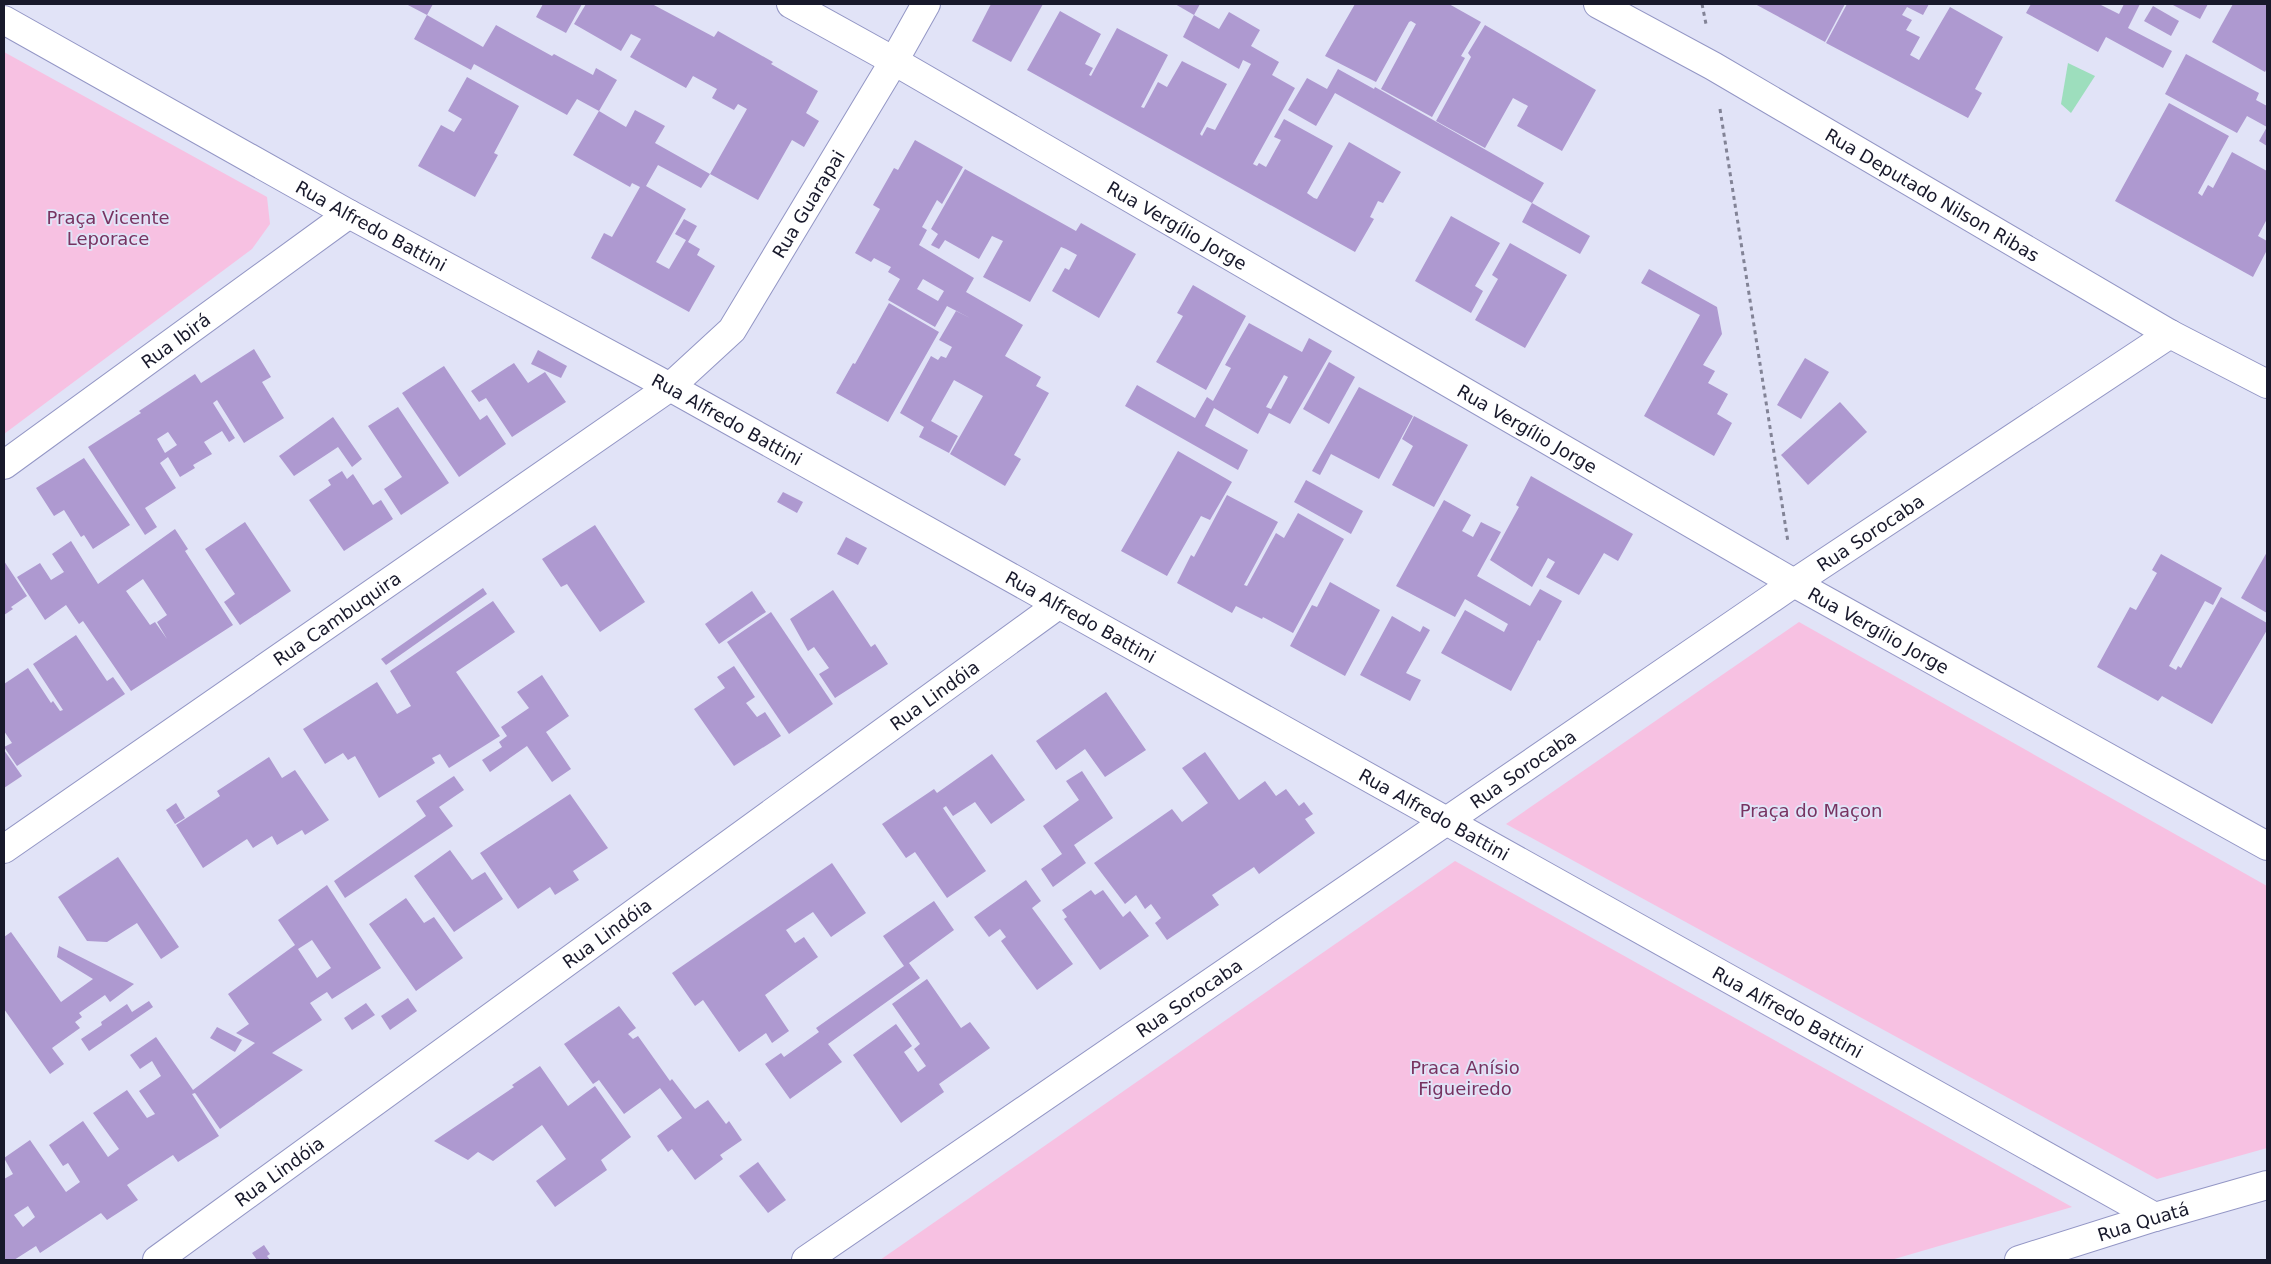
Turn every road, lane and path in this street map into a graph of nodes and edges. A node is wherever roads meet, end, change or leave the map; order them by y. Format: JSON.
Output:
{"nodes":[{"id":1,"x":791,"y":4,"type":"edge"},
{"id":2,"x":926,"y":4,"type":"edge"},
{"id":3,"x":1598,"y":4,"type":"edge"},
{"id":4,"x":1702,"y":4,"type":"edge"},
{"id":5,"x":4,"y":20,"type":"edge"},
{"id":6,"x":894,"y":62,"type":"junction"},
{"id":7,"x":1713,"y":66,"type":"junction"},
{"id":8,"x":349,"y":214,"type":"junction"},
{"id":9,"x":2170,"y":334,"type":"junction"},
{"id":10,"x":2267,"y":384,"type":"edge"},
{"id":11,"x":670,"y":387,"type":"junction"},
{"id":12,"x":4,"y":465,"type":"edge"},
{"id":13,"x":1794,"y":583,"type":"junction"},
{"id":14,"x":1058,"y":605,"type":"junction"},
{"id":15,"x":1446,"y":822,"type":"junction"},
{"id":16,"x":2267,"y":846,"type":"edge"},
{"id":17,"x":4,"y":849,"type":"edge"},
{"id":18,"x":2267,"y":1185,"type":"edge"},
{"id":19,"x":2155,"y":1217,"type":"junction"},
{"id":20,"x":157,"y":1260,"type":"edge"},
{"id":21,"x":806,"y":1260,"type":"edge"},
{"id":22,"x":2018,"y":1260,"type":"edge"}],
"edges":[{"from":1,"to":6,"type":"street","name":"Rua Vergílio Jorge"},
{"from":2,"to":6,"type":"street","name":"Rua Guarapai"},
{"from":3,"to":7,"type":"street","name":"Rua Deputado Nilson Ribas"},
{"from":4,"to":7,"type":"path"},
{"from":5,"to":8,"type":"street","name":"Rua Alfredo Battini"},
{"from":6,"to":11,"type":"street","name":"Rua Guarapai"},
{"from":6,"to":13,"type":"street","name":"Rua Vergílio Jorge"},
{"from":7,"to":9,"type":"street","name":"Rua Deputado Nilson Ribas"},
{"from":7,"to":13,"type":"path"},
{"from":8,"to":11,"type":"street","name":"Rua Alfredo Battini"},
{"from":8,"to":12,"type":"street","name":"Rua Ibirá"},
{"from":9,"to":10,"type":"street","name":"Rua Deputado Nilson Ribas"},
{"from":9,"to":13,"type":"street","name":"Rua Sorocaba"},
{"from":11,"to":14,"type":"street","name":"Rua Alfredo Battini"},
{"from":11,"to":17,"type":"street","name":"Rua Cambuquira"},
{"from":13,"to":15,"type":"street","name":"Rua Sorocaba"},
{"from":13,"to":16,"type":"street","name":"Rua Vergílio Jorge"},
{"from":14,"to":15,"type":"street","name":"Rua Alfredo Battini"},
{"from":14,"to":20,"type":"street","name":"Rua Lindóia"},
{"from":15,"to":19,"type":"street","name":"Rua Alfredo Battini"},
{"from":15,"to":21,"type":"street","name":"Rua Sorocaba"},
{"from":18,"to":19,"type":"street","name":"Rua Quatá"},
{"from":19,"to":22,"type":"street","name":"Rua Quatá"}]}
